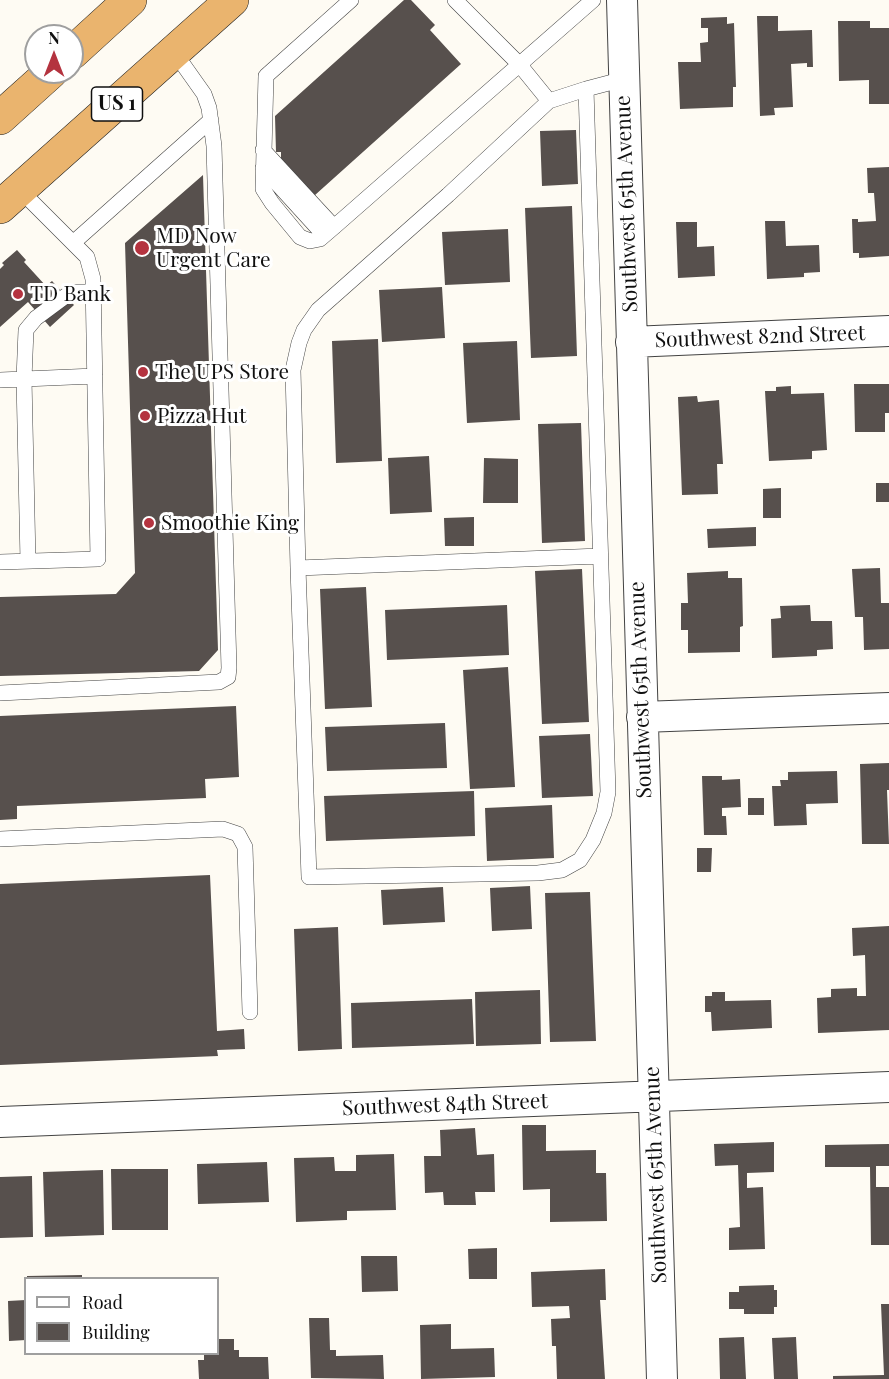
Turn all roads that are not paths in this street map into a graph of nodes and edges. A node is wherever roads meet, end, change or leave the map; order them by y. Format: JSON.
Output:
{"nodes":[{"id":1,"x":130,"y":0,"type":"edge"},
{"id":2,"x":232,"y":0,"type":"edge"},
{"id":3,"x":351,"y":0,"type":"edge"},
{"id":4,"x":455,"y":0,"type":"edge"},
{"id":5,"x":593,"y":0,"type":"edge"},
{"id":6,"x":622,"y":0,"type":"edge"},
{"id":7,"x":84,"y":42,"type":"edge"},
{"id":8,"x":175,"y":53,"type":"junction"},
{"id":9,"x":519,"y":64,"type":"junction"},
{"id":10,"x":624,"y":79,"type":"junction"},
{"id":11,"x":38,"y":84,"type":"edge"},
{"id":12,"x":586,"y":89,"type":"junction"},
{"id":13,"x":549,"y":102,"type":"junction"},
{"id":14,"x":0,"y":118,"type":"edge"},
{"id":15,"x":211,"y":120,"type":"junction"},
{"id":16,"x":263,"y":150,"type":"junction"},
{"id":17,"x":9,"y":198,"type":"edge"},
{"id":18,"x":323,"y":234,"type":"junction"},
{"id":19,"x":74,"y":242,"type":"junction"},
{"id":20,"x":93,"y":292,"type":"junction"},
{"id":21,"x":889,"y":331,"type":"edge"},
{"id":22,"x":631,"y":342,"type":"junction"},
{"id":23,"x":95,"y":376,"type":"junction"},
{"id":24,"x":24,"y":379,"type":"junction"},
{"id":25,"x":0,"y":380,"type":"edge"},
{"id":26,"x":600,"y":556,"type":"junction"},
{"id":27,"x":28,"y":561,"type":"junction"},
{"id":28,"x":0,"y":562,"type":"edge"},
{"id":29,"x":298,"y":568,"type":"junction"},
{"id":30,"x":0,"y":693,"type":"edge"},
{"id":31,"x":889,"y":708,"type":"edge"},
{"id":32,"x":642,"y":717,"type":"junction"},
{"id":33,"x":0,"y":839,"type":"edge"},
{"id":34,"x":250,"y":1012,"type":"dead end"},
{"id":35,"x":889,"y":1087,"type":"edge"},
{"id":36,"x":653,"y":1097,"type":"junction"},
{"id":37,"x":0,"y":1122,"type":"edge"},
{"id":38,"x":662,"y":1379,"type":"edge"}],
"edges":[{"from":1,"to":7,"type":"highway"},
{"from":2,"to":8,"type":"highway","number":"US 1"},
{"from":3,"to":16,"type":"lane"},
{"from":4,"to":9,"type":"lane"},
{"from":5,"to":9,"type":"lane"},
{"from":6,"to":10,"type":"street","name":"Southwest 65th Avenue"},
{"from":8,"to":15,"type":"lane"},
{"from":8,"to":17,"type":"highway","number":"US 1"},
{"from":9,"to":13,"type":"lane"},
{"from":9,"to":18,"type":"lane"},
{"from":10,"to":12,"type":"lane"},
{"from":10,"to":22,"type":"street","name":"Southwest 65th Avenue"},
{"from":11,"to":14,"type":"highway"},
{"from":12,"to":13,"type":"lane"},
{"from":12,"to":26,"type":"lane"},
{"from":13,"to":29,"type":"lane"},
{"from":15,"to":19,"type":"lane"},
{"from":15,"to":30,"type":"lane"},
{"from":16,"to":18,"type":"lane"},
{"from":16,"to":18,"type":"lane"},
{"from":17,"to":19,"type":"lane"},
{"from":19,"to":20,"type":"lane"},
{"from":20,"to":23,"type":"lane"},
{"from":20,"to":24,"type":"lane"},
{"from":21,"to":22,"type":"street","name":"Southwest 82nd Street"},
{"from":22,"to":32,"type":"street","name":"Southwest 65th Avenue"},
{"from":23,"to":24,"type":"lane"},
{"from":23,"to":27,"type":"lane"},
{"from":24,"to":25,"type":"lane"},
{"from":24,"to":27,"type":"lane"},
{"from":26,"to":29,"type":"lane"},
{"from":26,"to":29,"type":"lane"},
{"from":27,"to":28,"type":"lane"},
{"from":31,"to":32,"type":"street"},
{"from":32,"to":36,"type":"street","name":"Southwest 65th Avenue"},
{"from":33,"to":34,"type":"lane"},
{"from":35,"to":36,"type":"street","name":"Southwest 84th Street"},
{"from":36,"to":37,"type":"street","name":"Southwest 84th Street"},
{"from":36,"to":38,"type":"street","name":"Southwest 65th Avenue"}]}
